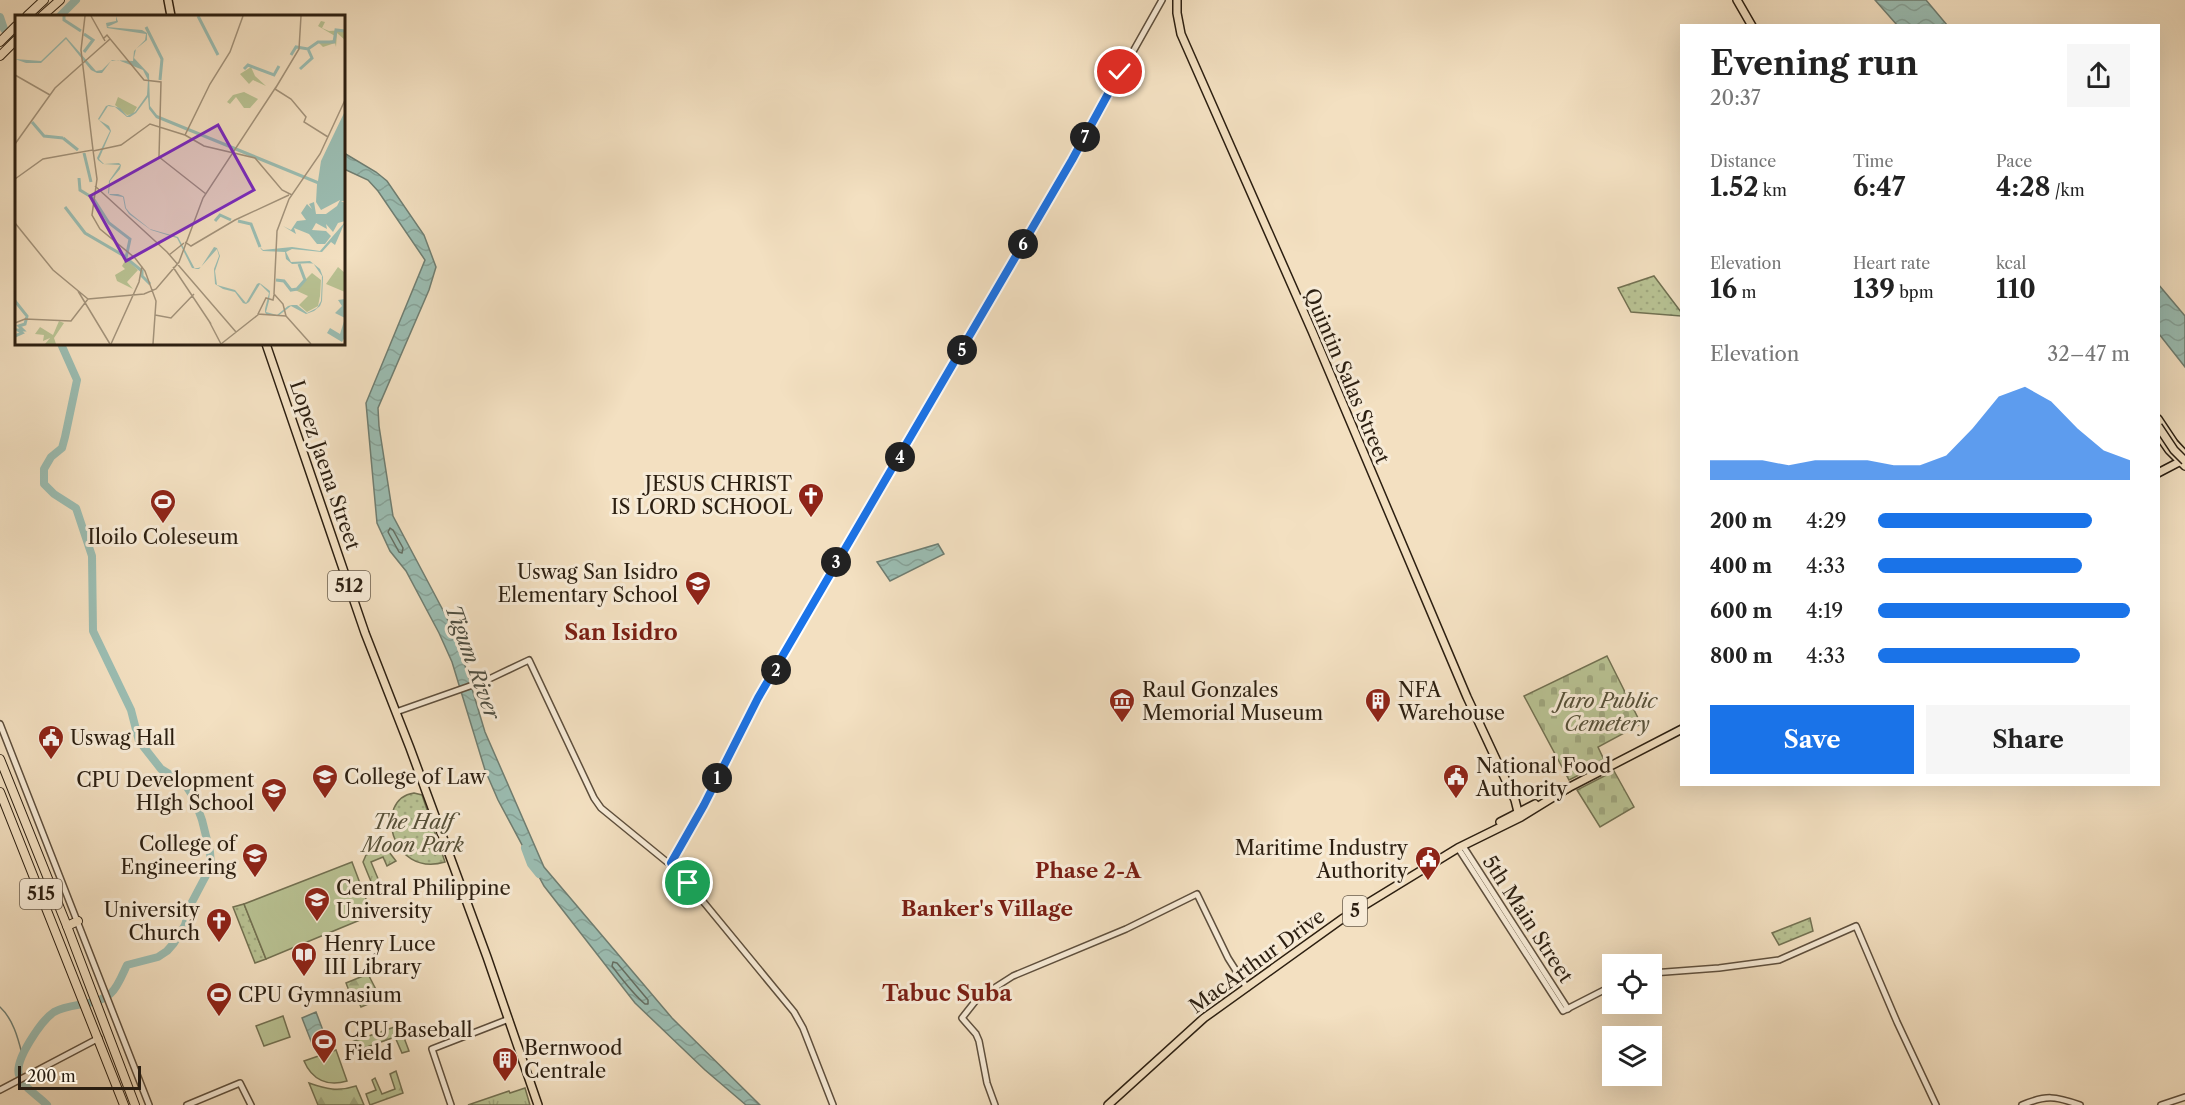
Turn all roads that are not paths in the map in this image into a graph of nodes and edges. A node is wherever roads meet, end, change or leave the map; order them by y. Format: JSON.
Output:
{"nodes":[{"id":1,"x":44,"y":0,"type":"edge"},
{"id":2,"x":60,"y":0,"type":"edge"},
{"id":3,"x":168,"y":0,"type":"edge"},
{"id":4,"x":1162,"y":0,"type":"edge"},
{"id":5,"x":1177,"y":0,"type":"edge"},
{"id":6,"x":1737,"y":0,"type":"edge"},
{"id":7,"x":28,"y":15,"type":"edge"},
{"id":8,"x":43,"y":15,"type":"edge"},
{"id":9,"x":171,"y":15,"type":"edge"},
{"id":10,"x":1751,"y":24,"type":"edge"},
{"id":11,"x":15,"y":27,"type":"edge"},
{"id":12,"x":15,"y":41,"type":"edge"},
{"id":13,"x":0,"y":42,"type":"edge"},
{"id":14,"x":0,"y":56,"type":"edge"},
{"id":15,"x":266,"y":345,"type":"edge"},
{"id":16,"x":2160,"y":422,"type":"edge"},
{"id":17,"x":2160,"y":429,"type":"edge"},
{"id":18,"x":2160,"y":437,"type":"edge"},
{"id":19,"x":2169,"y":450,"type":"junction"},
{"id":20,"x":2184,"y":459,"type":"edge"},
{"id":21,"x":2169,"y":468,"type":"junction"},
{"id":22,"x":2160,"y":472,"type":"edge"},
{"id":23,"x":396,"y":712,"type":"junction"},
{"id":24,"x":0,"y":724,"type":"edge"},
{"id":25,"x":1680,"y":730,"type":"edge"},
{"id":26,"x":0,"y":759,"type":"edge"},
{"id":27,"x":0,"y":792,"type":"edge"},
{"id":28,"x":1520,"y":814,"type":"junction"},
{"id":29,"x":1464,"y":845,"type":"junction"},
{"id":30,"x":36,"y":852,"type":"junction"},
{"id":31,"x":26,"y":855,"type":"junction"},
{"id":32,"x":671,"y":863,"type":"junction"},
{"id":33,"x":78,"y":921,"type":"junction"},
{"id":34,"x":67,"y":926,"type":"junction"},
{"id":35,"x":1662,"y":972,"type":"edge"},
{"id":36,"x":1246,"y":988,"type":"junction"},
{"id":37,"x":1602,"y":991,"type":"edge"},
{"id":38,"x":509,"y":1019,"type":"junction"},
{"id":39,"x":99,"y":1038,"type":"junction"},
{"id":40,"x":0,"y":1090,"type":"edge"},
{"id":41,"x":2185,"y":1097,"type":"edge"},
{"id":42,"x":124,"y":1105,"type":"edge"},
{"id":43,"x":135,"y":1105,"type":"edge"},
{"id":44,"x":149,"y":1105,"type":"edge"},
{"id":45,"x":187,"y":1105,"type":"edge"},
{"id":46,"x":251,"y":1105,"type":"edge"},
{"id":47,"x":451,"y":1105,"type":"edge"},
{"id":48,"x":538,"y":1105,"type":"edge"},
{"id":49,"x":833,"y":1105,"type":"edge"},
{"id":50,"x":994,"y":1105,"type":"edge"},
{"id":51,"x":1108,"y":1105,"type":"edge"},
{"id":52,"x":1936,"y":1105,"type":"edge"},
{"id":53,"x":2022,"y":1105,"type":"edge"},
{"id":54,"x":2080,"y":1105,"type":"edge"},
{"id":55,"x":2161,"y":1105,"type":"edge"}],
"edges":[{"from":1,"to":7,"type":"highway"},
{"from":2,"to":8,"type":"highway"},
{"from":3,"to":9,"type":"main road"},
{"from":4,"to":32,"type":"street"},
{"from":5,"to":28,"type":"main road","name":"Quintin Salas Street"},
{"from":6,"to":10,"type":"main road"},
{"from":11,"to":13,"type":"highway"},
{"from":12,"to":14,"type":"highway"},
{"from":15,"to":23,"type":"main road","name":"Lopez Jaena Street","number":"512"},
{"from":16,"to":20,"type":"main road"},
{"from":17,"to":20,"type":"main road","bridge":true},
{"from":18,"to":19,"type":"main road"},
{"from":19,"to":20,"type":"main road"},
{"from":19,"to":21,"type":"main road"},
{"from":20,"to":21,"type":"main road"},
{"from":21,"to":22,"type":"main road"},
{"from":23,"to":32,"type":"street"},
{"from":23,"to":38,"type":"main road","name":"Lopez Jaena Street","number":"512"},
{"from":24,"to":33,"type":"street"},
{"from":25,"to":28,"type":"main road","name":"MacArthur Drive","number":"5"},
{"from":26,"to":30,"type":"highway","number":"515"},
{"from":27,"to":31,"type":"highway","number":"515"},
{"from":28,"to":29,"type":"main road","name":"MacArthur Drive","number":"5"},
{"from":29,"to":36,"type":"main road","name":"MacArthur Drive","number":"5"},
{"from":29,"to":37,"type":"street","name":"5th Main Street"},
{"from":30,"to":31,"type":"highway"},
{"from":30,"to":34,"type":"highway","number":"515"},
{"from":31,"to":39,"type":"highway","number":"515"},
{"from":32,"to":49,"type":"street"},
{"from":33,"to":34,"type":"highway"},
{"from":33,"to":44,"type":"street"},
{"from":34,"to":43,"type":"highway","number":"515"},
{"from":35,"to":52,"type":"street"},
{"from":36,"to":50,"type":"street"},
{"from":36,"to":51,"type":"main road","name":"MacArthur Drive","number":"5"},
{"from":38,"to":47,"type":"street"},
{"from":38,"to":48,"type":"main road","name":"Lopez Jaena Street","number":"512"},
{"from":39,"to":40,"type":"street"},
{"from":39,"to":42,"type":"highway","number":"515"},
{"from":41,"to":55,"type":"street"},
{"from":45,"to":46,"type":"street"},
{"from":53,"to":54,"type":"street"}]}
